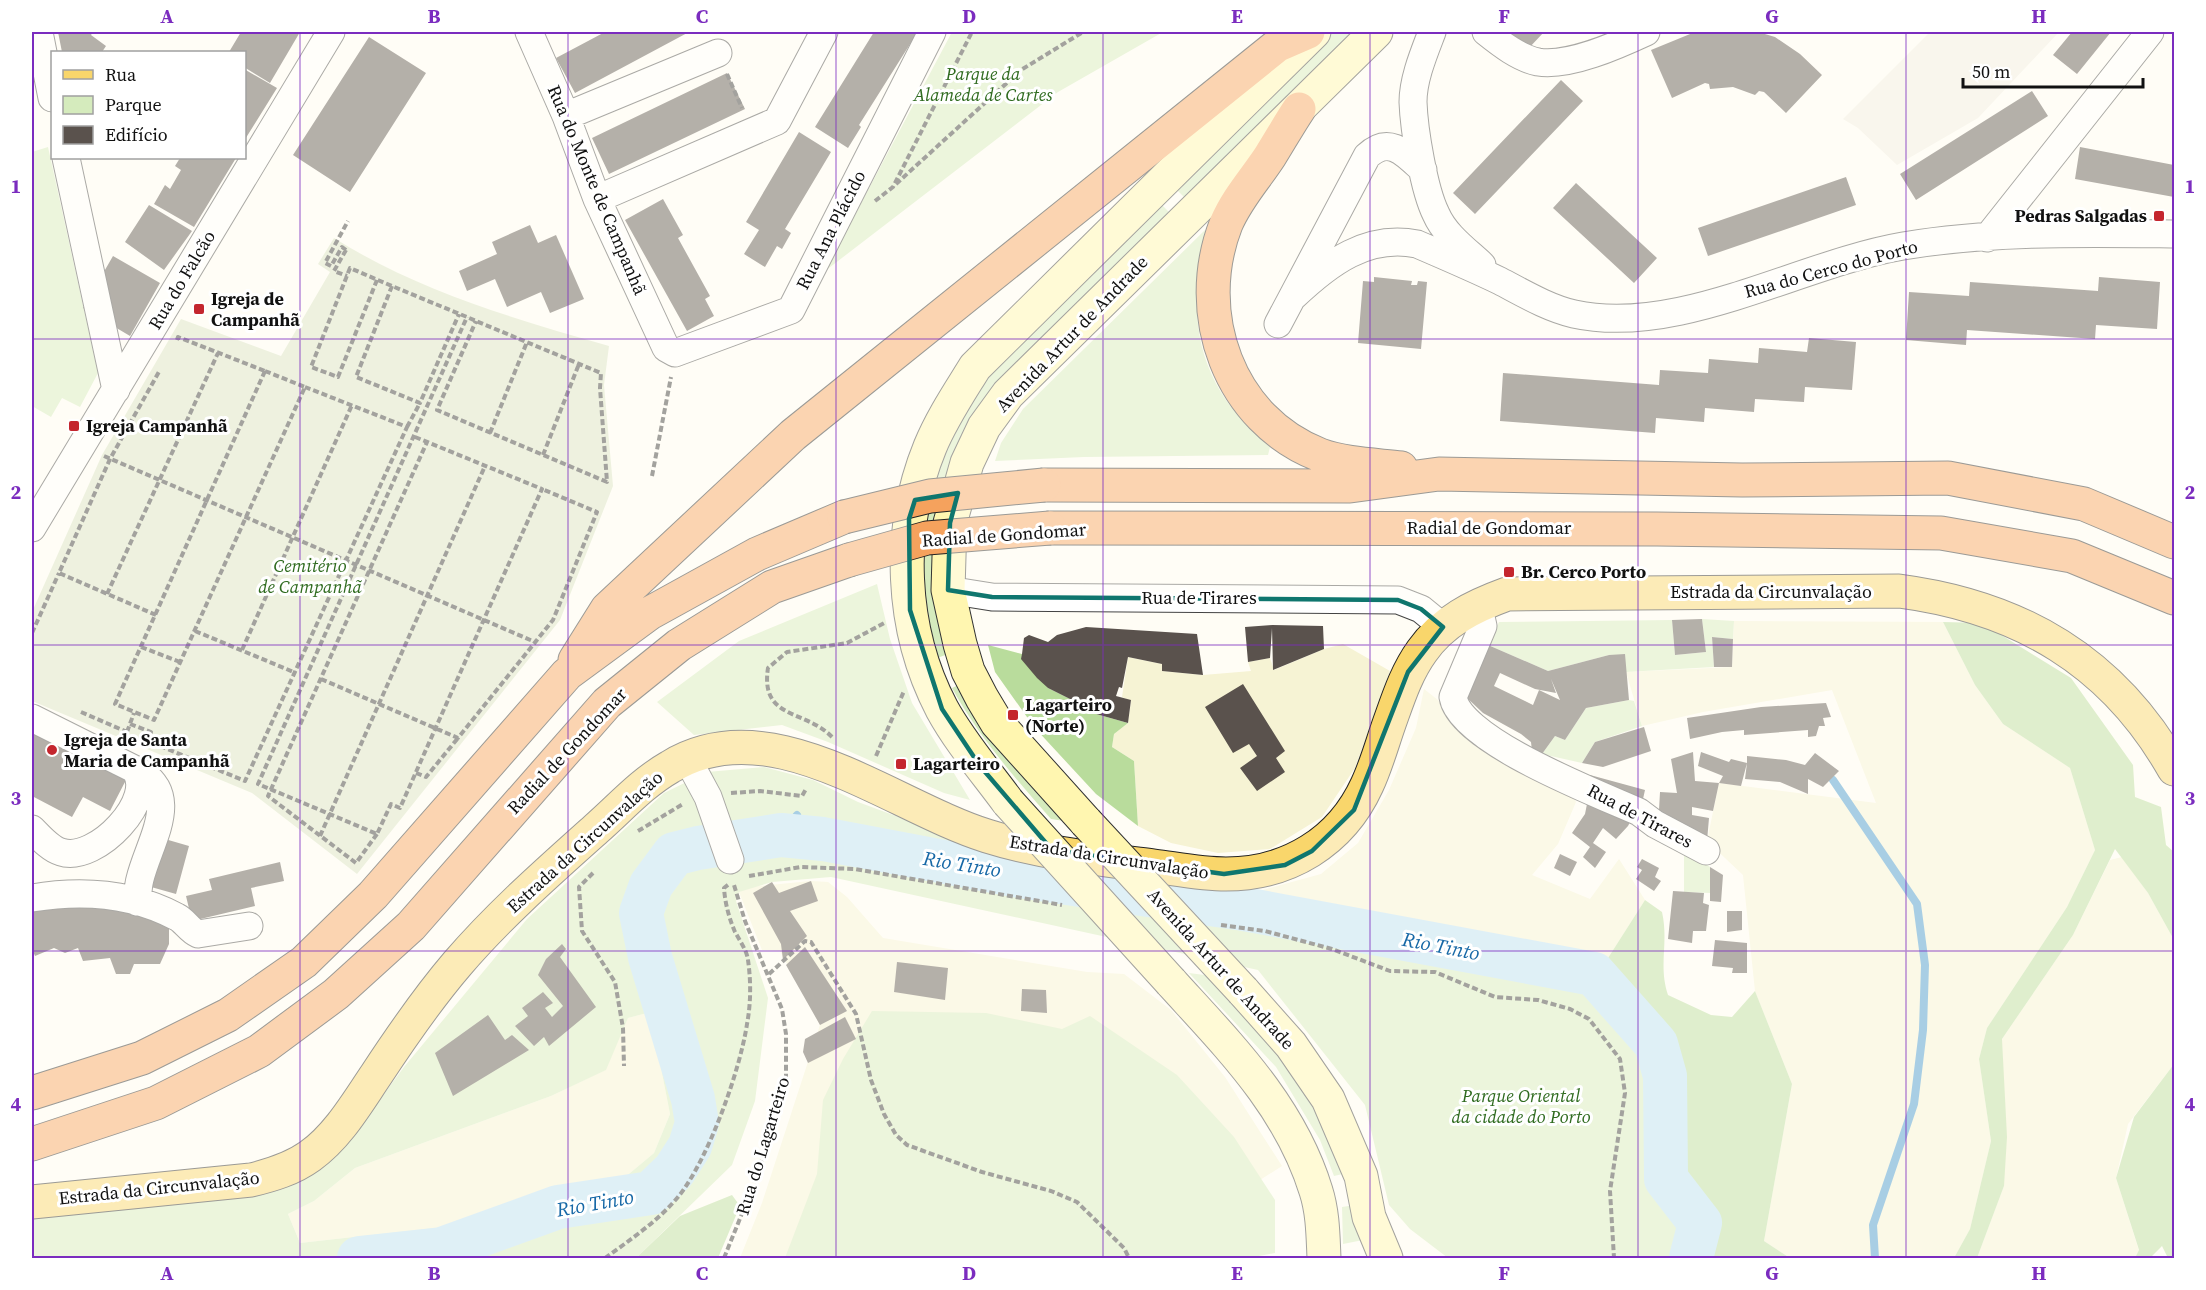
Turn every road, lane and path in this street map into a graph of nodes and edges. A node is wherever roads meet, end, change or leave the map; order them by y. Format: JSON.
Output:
{"nodes":[{"id":1,"x":39,"y":32,"type":"edge"},
{"id":2,"x":331,"y":32,"type":"edge"},
{"id":3,"x":529,"y":32,"type":"edge"},
{"id":4,"x":824,"y":32,"type":"edge"},
{"id":5,"x":933,"y":32,"type":"edge"},
{"id":6,"x":972,"y":32,"type":"edge"},
{"id":7,"x":1083,"y":32,"type":"edge"},
{"id":8,"x":1308,"y":32,"type":"edge"},
{"id":9,"x":1314,"y":32,"type":"edge"},
{"id":10,"x":1376,"y":32,"type":"edge"},
{"id":11,"x":1432,"y":32,"type":"edge"},
{"id":12,"x":1486,"y":32,"type":"edge"},
{"id":13,"x":1646,"y":32,"type":"edge"},
{"id":14,"x":2150,"y":32,"type":"edge"},
{"id":15,"x":718,"y":53,"type":"joint"},
{"id":16,"x":51,"y":93,"type":"edge"},
{"id":17,"x":1299,"y":109,"type":"junction"},
{"id":18,"x":566,"y":116,"type":"junction"},
{"id":19,"x":752,"y":132,"type":"junction"},
{"id":20,"x":66,"y":159,"type":"edge"},
{"id":21,"x":1423,"y":170,"type":"junction"},
{"id":22,"x":893,"y":188,"type":"junction"},
{"id":23,"x":597,"y":199,"type":"junction"},
{"id":24,"x":868,"y":207,"type":"dead end"},
{"id":25,"x":348,"y":220,"type":"dead end"},
{"id":26,"x":2175,"y":234,"type":"edge"},
{"id":27,"x":1987,"y":238,"type":"junction"},
{"id":28,"x":347,"y":276,"type":"junction"},
{"id":29,"x":377,"y":280,"type":"junction"},
{"id":30,"x":1498,"y":281,"type":"junction"},
{"id":31,"x":392,"y":286,"type":"junction"},
{"id":32,"x":1294,"y":296,"type":"junction"},
{"id":33,"x":459,"y":314,"type":"junction"},
{"id":34,"x":467,"y":317,"type":"junction"},
{"id":35,"x":476,"y":321,"type":"junction"},
{"id":36,"x":1278,"y":324,"type":"dead end"},
{"id":37,"x":527,"y":342,"type":"junction"},
{"id":38,"x":173,"y":347,"type":"dead end"},
{"id":39,"x":671,"y":350,"type":"junction"},
{"id":40,"x":218,"y":352,"type":"junction"},
{"id":41,"x":579,"y":364,"type":"junction"},
{"id":42,"x":161,"y":367,"type":"dead end"},
{"id":43,"x":265,"y":371,"type":"junction"},
{"id":44,"x":305,"y":387,"type":"junction"},
{"id":45,"x":116,"y":390,"type":"junction"},
{"id":46,"x":420,"y":403,"type":"junction"},
{"id":47,"x":352,"y":405,"type":"junction"},
{"id":48,"x":407,"y":427,"type":"junction"},
{"id":49,"x":490,"y":433,"type":"junction"},
{"id":50,"x":415,"y":437,"type":"junction"},
{"id":51,"x":427,"y":442,"type":"junction"},
{"id":52,"x":82,"y":446,"type":"junction"},
{"id":53,"x":543,"y":455,"type":"junction"},
{"id":54,"x":110,"y":459,"type":"junction"},
{"id":55,"x":485,"y":466,"type":"junction"},
{"id":56,"x":1439,"y":474,"type":"junction"},
{"id":57,"x":652,"y":476,"type":"dead end"},
{"id":58,"x":159,"y":480,"type":"junction"},
{"id":59,"x":542,"y":489,"type":"junction"},
{"id":60,"x":207,"y":500,"type":"junction"},
{"id":61,"x":246,"y":518,"type":"junction"},
{"id":62,"x":32,"y":528,"type":"edge"},
{"id":63,"x":292,"y":538,"type":"junction"},
{"id":64,"x":2175,"y":542,"type":"edge"},
{"id":65,"x":348,"y":561,"type":"junction"},
{"id":66,"x":358,"y":566,"type":"junction"},
{"id":67,"x":370,"y":571,"type":"junction"},
{"id":68,"x":59,"y":573,"type":"junction"},
{"id":69,"x":948,"y":590,"type":"junction"},
{"id":70,"x":107,"y":594,"type":"junction"},
{"id":71,"x":429,"y":596,"type":"junction"},
{"id":72,"x":2175,"y":598,"type":"edge"},
{"id":73,"x":1478,"y":604,"type":"junction"},
{"id":74,"x":910,"y":610,"type":"junction"},
{"id":75,"x":156,"y":615,"type":"junction"},
{"id":76,"x":485,"y":620,"type":"junction"},
{"id":77,"x":1443,"y":627,"type":"junction"},
{"id":78,"x":195,"y":631,"type":"junction"},
{"id":79,"x":32,"y":633,"type":"edge"},
{"id":80,"x":535,"y":642,"type":"junction"},
{"id":81,"x":141,"y":647,"type":"junction"},
{"id":82,"x":242,"y":650,"type":"junction"},
{"id":83,"x":180,"y":662,"type":"junction"},
{"id":84,"x":925,"y":667,"type":"junction"},
{"id":85,"x":296,"y":673,"type":"junction"},
{"id":86,"x":567,"y":674,"type":"junction"},
{"id":87,"x":321,"y":679,"type":"junction"},
{"id":88,"x":379,"y":705,"type":"junction"},
{"id":89,"x":32,"y":718,"type":"edge"},
{"id":90,"x":130,"y":724,"type":"dead end"},
{"id":91,"x":436,"y":729,"type":"junction"},
{"id":92,"x":458,"y":738,"type":"junction"},
{"id":93,"x":687,"y":758,"type":"junction"},
{"id":94,"x":873,"y":762,"type":"dead end"},
{"id":95,"x":822,"y":763,"type":"junction"},
{"id":96,"x":134,"y":769,"type":"junction"},
{"id":97,"x":2175,"y":769,"type":"edge"},
{"id":98,"x":416,"y":773,"type":"junction"},
{"id":99,"x":271,"y":789,"type":"junction"},
{"id":100,"x":712,"y":806,"type":"junction"},
{"id":101,"x":330,"y":814,"type":"junction"},
{"id":102,"x":32,"y":829,"type":"edge"},
{"id":103,"x":377,"y":834,"type":"junction"},
{"id":104,"x":320,"y":836,"type":"junction"},
{"id":105,"x":632,"y":837,"type":"dead end"},
{"id":106,"x":1706,"y":851,"type":"dead end"},
{"id":107,"x":594,"y":872,"type":"dead end"},
{"id":108,"x":737,"y":874,"type":"junction"},
{"id":109,"x":32,"y":898,"type":"edge"},
{"id":110,"x":137,"y":902,"type":"junction"},
{"id":111,"x":1070,"y":906,"type":"dead end"},
{"id":112,"x":1219,"y":925,"type":"dead end"},
{"id":113,"x":249,"y":926,"type":"dead end"},
{"id":114,"x":769,"y":975,"type":"junction"},
{"id":115,"x":624,"y":1066,"type":"dead end"},
{"id":116,"x":32,"y":1093,"type":"edge"},
{"id":117,"x":32,"y":1144,"type":"edge"},
{"id":118,"x":32,"y":1202,"type":"edge"},
{"id":119,"x":605,"y":1258,"type":"edge"},
{"id":120,"x":724,"y":1258,"type":"edge"},
{"id":121,"x":1129,"y":1258,"type":"edge"},
{"id":122,"x":1324,"y":1258,"type":"edge"},
{"id":123,"x":1386,"y":1258,"type":"edge"},
{"id":124,"x":1614,"y":1258,"type":"edge"}],
"edges":[{"from":1,"to":16,"type":"street"},
{"from":2,"to":45,"type":"street","name":"Rua do Falcão"},
{"from":3,"to":18,"type":"street","name":"Rua do Monte de Campanhã"},
{"from":4,"to":19,"type":"street"},
{"from":5,"to":39,"type":"street","name":"Rua Ana Plácido"},
{"from":6,"to":22,"type":"path"},
{"from":7,"to":22,"type":"path"},
{"from":8,"to":86,"type":"highway"},
{"from":9,"to":74,"type":"main road"},
{"from":10,"to":17,"type":"main road","name":"Avenida Artur de Andrade"},
{"from":11,"to":21,"type":"street","name":"Rua do Cerco do Porto"},
{"from":12,"to":13,"type":"street"},
{"from":14,"to":27,"type":"street"},
{"from":15,"to":18,"type":"street"},
{"from":15,"to":19,"type":"path"},
{"from":17,"to":56,"type":"highway"},
{"from":17,"to":69,"type":"main road","name":"Avenida Artur de Andrade"},
{"from":18,"to":23,"type":"street","name":"Rua do Monte de Campanhã"},
{"from":19,"to":23,"type":"street"},
{"from":20,"to":45,"type":"street"},
{"from":21,"to":30,"type":"street","name":"Rua do Cerco do Porto"},
{"from":21,"to":32,"type":"street"},
{"from":22,"to":24,"type":"path"},
{"from":23,"to":39,"type":"street","name":"Rua do Monte de Campanhã"},
{"from":25,"to":28,"type":"path"},
{"from":26,"to":27,"type":"street","name":"Rua do Cerco do Porto"},
{"from":27,"to":30,"type":"street","name":"Rua do Cerco do Porto"},
{"from":28,"to":29,"type":"path"},
{"from":28,"to":29,"type":"path"},
{"from":29,"to":31,"type":"path"},
{"from":30,"to":32,"type":"street","name":"Rua do Cerco do Porto"},
{"from":31,"to":33,"type":"path"},
{"from":31,"to":46,"type":"path"},
{"from":32,"to":36,"type":"street"},
{"from":33,"to":34,"type":"path"},
{"from":33,"to":46,"type":"path"},
{"from":34,"to":35,"type":"path"},
{"from":34,"to":50,"type":"path"},
{"from":35,"to":37,"type":"path"},
{"from":35,"to":49,"type":"path"},
{"from":37,"to":41,"type":"path"},
{"from":37,"to":49,"type":"path"},
{"from":38,"to":40,"type":"path"},
{"from":39,"to":57,"type":"path"},
{"from":40,"to":43,"type":"path"},
{"from":40,"to":58,"type":"path"},
{"from":41,"to":53,"type":"path"},
{"from":41,"to":53,"type":"path"},
{"from":42,"to":54,"type":"path"},
{"from":43,"to":44,"type":"path"},
{"from":43,"to":60,"type":"path"},
{"from":44,"to":47,"type":"path"},
{"from":44,"to":61,"type":"path"},
{"from":45,"to":52,"type":"street","name":"Rua do Falcão"},
{"from":46,"to":48,"type":"path"},
{"from":47,"to":48,"type":"path"},
{"from":47,"to":63,"type":"path"},
{"from":48,"to":65,"type":"path"},
{"from":49,"to":53,"type":"path"},
{"from":50,"to":51,"type":"path"},
{"from":50,"to":66,"type":"path"},
{"from":51,"to":55,"type":"path"},
{"from":51,"to":67,"type":"path"},
{"from":52,"to":54,"type":"path"},
{"from":52,"to":62,"type":"street","name":"Rua do Falcão"},
{"from":54,"to":58,"type":"path"},
{"from":54,"to":68,"type":"path"},
{"from":55,"to":59,"type":"path"},
{"from":55,"to":71,"type":"path"},
{"from":56,"to":64,"type":"highway"},
{"from":56,"to":86,"type":"highway","bridge":true},
{"from":58,"to":60,"type":"path"},
{"from":58,"to":70,"type":"path"},
{"from":59,"to":76,"type":"path"},
{"from":59,"to":80,"type":"path"},
{"from":60,"to":61,"type":"path"},
{"from":60,"to":75,"type":"path"},
{"from":61,"to":63,"type":"path"},
{"from":61,"to":78,"type":"path"},
{"from":63,"to":65,"type":"path"},
{"from":63,"to":82,"type":"path"},
{"from":65,"to":66,"type":"path"},
{"from":65,"to":85,"type":"path"},
{"from":66,"to":67,"type":"path"},
{"from":66,"to":99,"type":"path"},
{"from":67,"to":71,"type":"path"},
{"from":67,"to":87,"type":"path"},
{"from":68,"to":70,"type":"path"},
{"from":68,"to":79,"type":"path"},
{"from":69,"to":77,"type":"street","name":"Rua de Tirares"},
{"from":69,"to":123,"type":"main road","name":"Avenida Artur de Andrade","bridge":true},
{"from":70,"to":75,"type":"path"},
{"from":71,"to":76,"type":"path"},
{"from":71,"to":88,"type":"path"},
{"from":72,"to":117,"type":"highway","name":"Radial de Gondomar","bridge":true},
{"from":73,"to":77,"type":"main road","name":"Estrada da Circunvalação"},
{"from":73,"to":97,"type":"main road","name":"Estrada da Circunvalação"},
{"from":73,"to":106,"type":"street","name":"Rua de Tirares"},
{"from":74,"to":84,"type":"main road"},
{"from":74,"to":95,"type":"path"},
{"from":75,"to":81,"type":"path"},
{"from":76,"to":80,"type":"path"},
{"from":76,"to":91,"type":"path"},
{"from":77,"to":95,"type":"main road","name":"Estrada da Circunvalação"},
{"from":78,"to":82,"type":"path"},
{"from":78,"to":83,"type":"path"},
{"from":80,"to":92,"type":"path"},
{"from":81,"to":83,"type":"path"},
{"from":81,"to":83,"type":"path"},
{"from":82,"to":85,"type":"path"},
{"from":84,"to":94,"type":"path"},
{"from":84,"to":122,"type":"main road","bridge":true},
{"from":85,"to":90,"type":"path"},
{"from":86,"to":116,"type":"highway"},
{"from":87,"to":88,"type":"path"},
{"from":87,"to":99,"type":"path"},
{"from":88,"to":91,"type":"path"},
{"from":88,"to":101,"type":"path"},
{"from":89,"to":96,"type":"street"},
{"from":91,"to":92,"type":"path"},
{"from":91,"to":98,"type":"path"},
{"from":92,"to":98,"type":"path"},
{"from":93,"to":95,"type":"main road","name":"Estrada da Circunvalação"},
{"from":93,"to":100,"type":"street"},
{"from":93,"to":118,"type":"main road","name":"Estrada da Circunvalação"},
{"from":95,"to":100,"type":"path"},
{"from":96,"to":102,"type":"street"},
{"from":96,"to":110,"type":"street"},
{"from":98,"to":103,"type":"path"},
{"from":99,"to":101,"type":"path"},
{"from":99,"to":104,"type":"path"},
{"from":100,"to":105,"type":"path"},
{"from":100,"to":108,"type":"street"},
{"from":101,"to":103,"type":"path"},
{"from":101,"to":104,"type":"path"},
{"from":103,"to":104,"type":"path"},
{"from":107,"to":115,"type":"path"},
{"from":108,"to":111,"type":"path"},
{"from":108,"to":114,"type":"path","name":"Rua do Lagarteiro"},
{"from":108,"to":119,"type":"path"},
{"from":109,"to":110,"type":"street"},
{"from":110,"to":113,"type":"street"},
{"from":112,"to":124,"type":"path"},
{"from":114,"to":120,"type":"path","name":"Rua do Lagarteiro"},
{"from":114,"to":121,"type":"path"}]}
